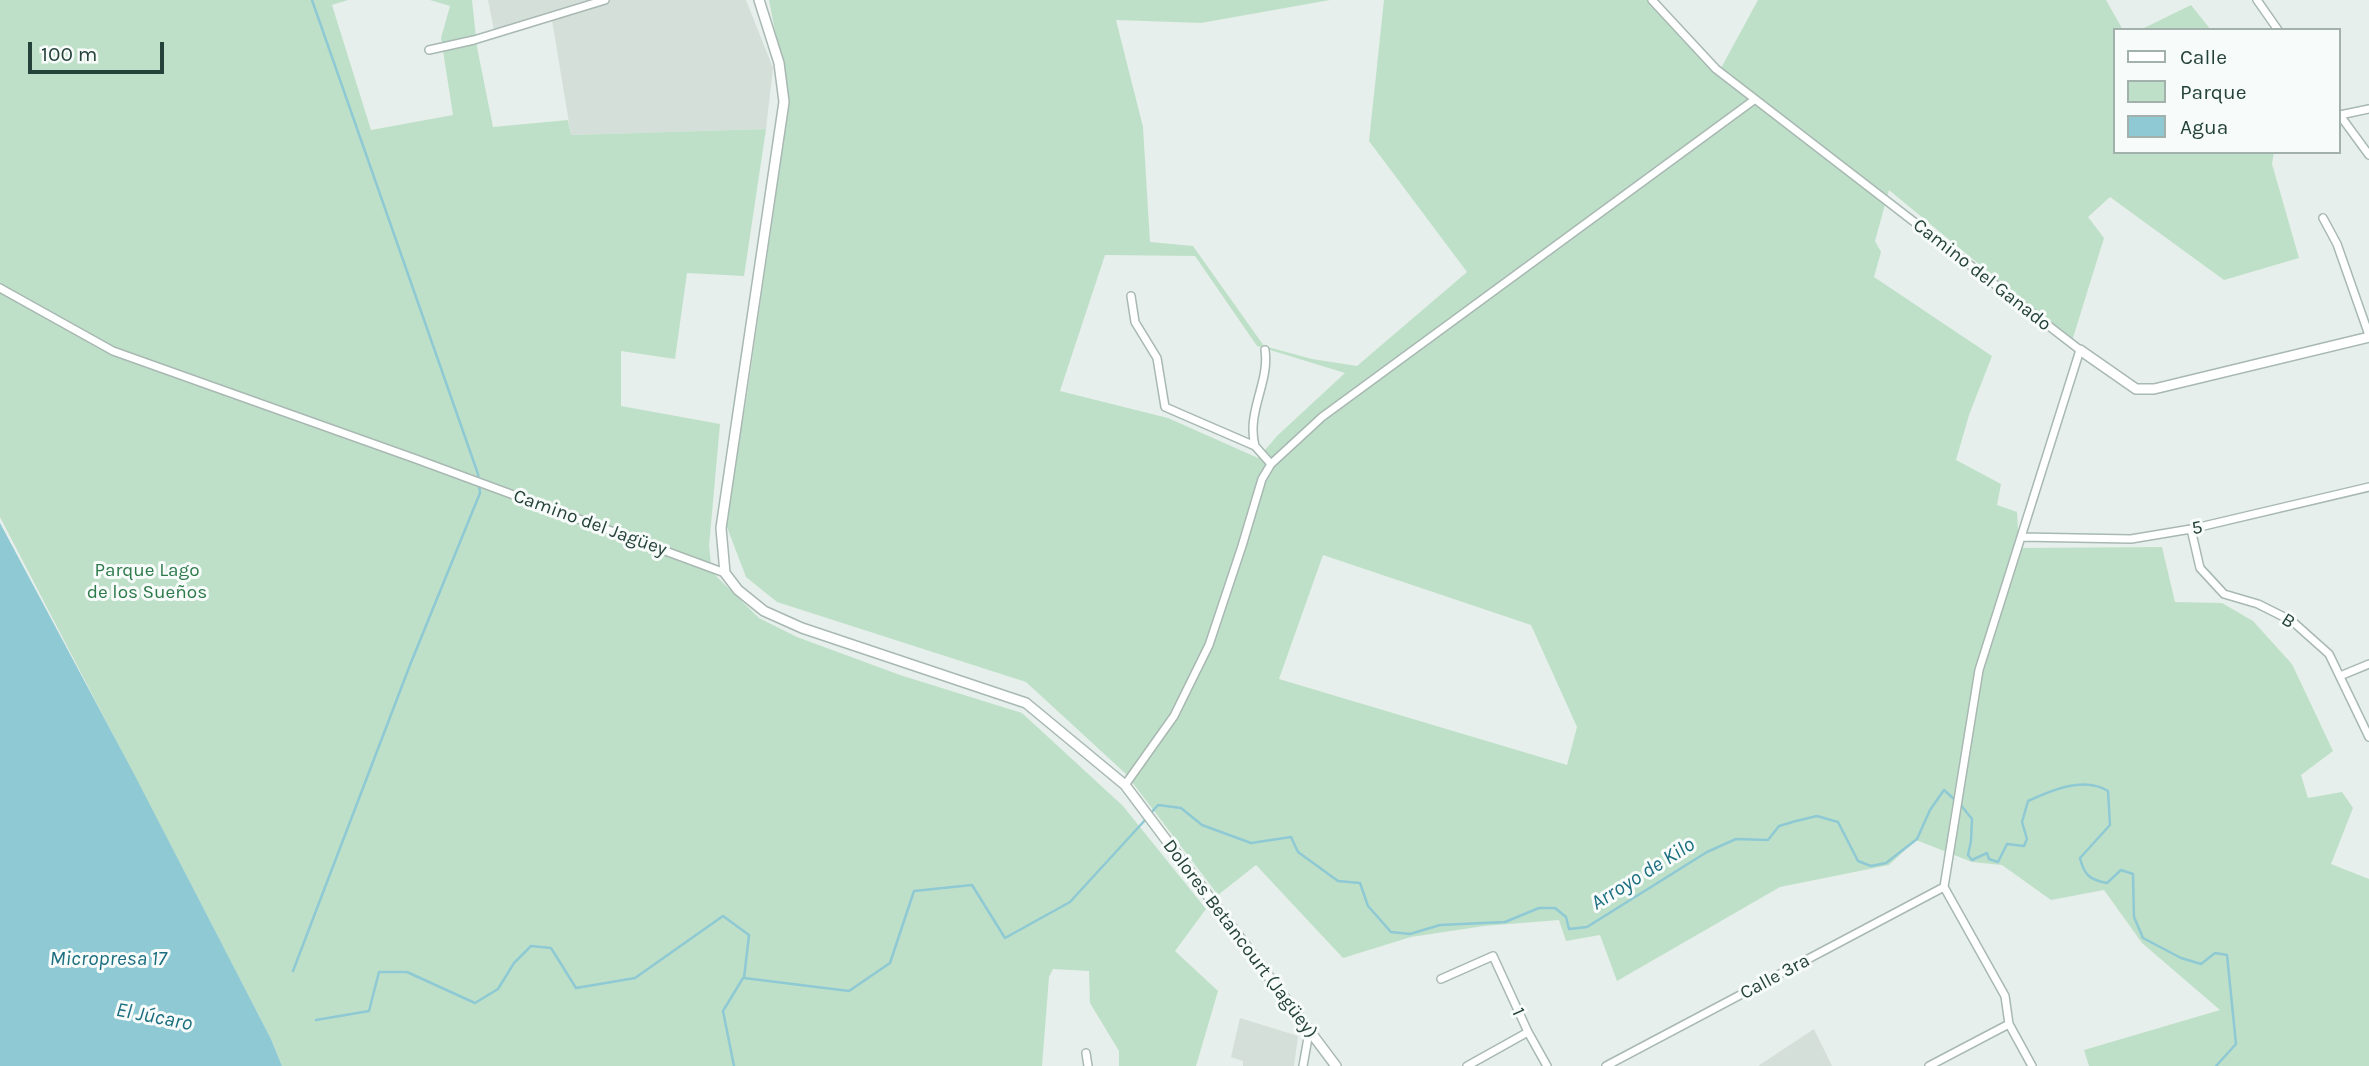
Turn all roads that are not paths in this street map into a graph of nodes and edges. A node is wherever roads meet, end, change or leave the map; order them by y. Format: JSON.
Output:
{"nodes":[{"id":1,"x":606,"y":0,"type":"edge"},
{"id":2,"x":759,"y":0,"type":"edge"},
{"id":3,"x":1652,"y":0,"type":"edge"},
{"id":4,"x":2257,"y":0,"type":"edge"},
{"id":5,"x":2277,"y":28,"type":"edge"},
{"id":6,"x":429,"y":50,"type":"dead end"},
{"id":7,"x":1754,"y":100,"type":"junction"},
{"id":8,"x":2369,"y":109,"type":"edge"},
{"id":9,"x":2341,"y":115,"type":"edge"},
{"id":10,"x":2341,"y":118,"type":"edge"},
{"id":11,"x":2369,"y":155,"type":"edge"},
{"id":12,"x":2323,"y":218,"type":"dead end"},
{"id":13,"x":0,"y":288,"type":"edge"},
{"id":14,"x":1131,"y":296,"type":"dead end"},
{"id":15,"x":2369,"y":336,"type":"edge"},
{"id":16,"x":1265,"y":350,"type":"dead end"},
{"id":17,"x":2080,"y":351,"type":"junction"},
{"id":18,"x":1255,"y":446,"type":"junction"},
{"id":19,"x":1271,"y":464,"type":"junction"},
{"id":20,"x":2369,"y":487,"type":"edge"},
{"id":21,"x":2191,"y":529,"type":"junction"},
{"id":22,"x":2021,"y":537,"type":"junction"},
{"id":23,"x":725,"y":573,"type":"junction"},
{"id":24,"x":2369,"y":664,"type":"edge"},
{"id":25,"x":2340,"y":676,"type":"junction"},
{"id":26,"x":2369,"y":737,"type":"edge"},
{"id":27,"x":1125,"y":785,"type":"junction"},
{"id":28,"x":1144,"y":811,"type":"joint"},
{"id":29,"x":1944,"y":887,"type":"junction"},
{"id":30,"x":1441,"y":979,"type":"dead end"},
{"id":31,"x":2009,"y":1024,"type":"junction"},
{"id":32,"x":1309,"y":1032,"type":"junction"},
{"id":33,"x":1528,"y":1032,"type":"junction"},
{"id":34,"x":1086,"y":1052,"type":"dead end"},
{"id":35,"x":1088,"y":1066,"type":"edge"},
{"id":36,"x":1303,"y":1066,"type":"edge"},
{"id":37,"x":1336,"y":1066,"type":"edge"},
{"id":38,"x":1467,"y":1066,"type":"edge"},
{"id":39,"x":1547,"y":1066,"type":"edge"},
{"id":40,"x":1606,"y":1066,"type":"edge"},
{"id":41,"x":1929,"y":1066,"type":"edge"},
{"id":42,"x":2032,"y":1066,"type":"edge"}],
"edges":[{"from":1,"to":6,"type":"street"},
{"from":2,"to":23,"type":"street"},
{"from":3,"to":7,"type":"street","name":"Camino del Ganado"},
{"from":4,"to":5,"type":"street"},
{"from":7,"to":17,"type":"street","name":"Camino del Ganado"},
{"from":7,"to":19,"type":"street"},
{"from":8,"to":9,"type":"street"},
{"from":10,"to":11,"type":"street"},
{"from":12,"to":15,"type":"street"},
{"from":13,"to":23,"type":"street","name":"Camino del Jagüey"},
{"from":14,"to":18,"type":"street"},
{"from":15,"to":17,"type":"street","name":"Camino del Ganado"},
{"from":16,"to":18,"type":"street"},
{"from":17,"to":22,"type":"street"},
{"from":18,"to":19,"type":"street"},
{"from":19,"to":27,"type":"street"},
{"from":20,"to":21,"type":"street","name":"5"},
{"from":21,"to":22,"type":"street","name":"5"},
{"from":21,"to":25,"type":"street","name":"B"},
{"from":22,"to":29,"type":"street"},
{"from":23,"to":27,"type":"street","name":"Camino del Jagüey"},
{"from":24,"to":25,"type":"street"},
{"from":25,"to":26,"type":"street","name":"B"},
{"from":27,"to":28,"type":"street","name":"Camino del Jagüey"},
{"from":28,"to":32,"type":"street","name":"Dolores Betancourt (Jagüey)"},
{"from":29,"to":31,"type":"street"},
{"from":29,"to":40,"type":"street","name":"Calle 3ra"},
{"from":30,"to":33,"type":"street","name":"1"},
{"from":31,"to":41,"type":"street"},
{"from":31,"to":42,"type":"street"},
{"from":32,"to":36,"type":"street"},
{"from":32,"to":37,"type":"street","name":"Dolores Betancourt (Jagüey)"},
{"from":33,"to":38,"type":"street"},
{"from":33,"to":39,"type":"street","name":"1"},
{"from":34,"to":35,"type":"street"}]}
